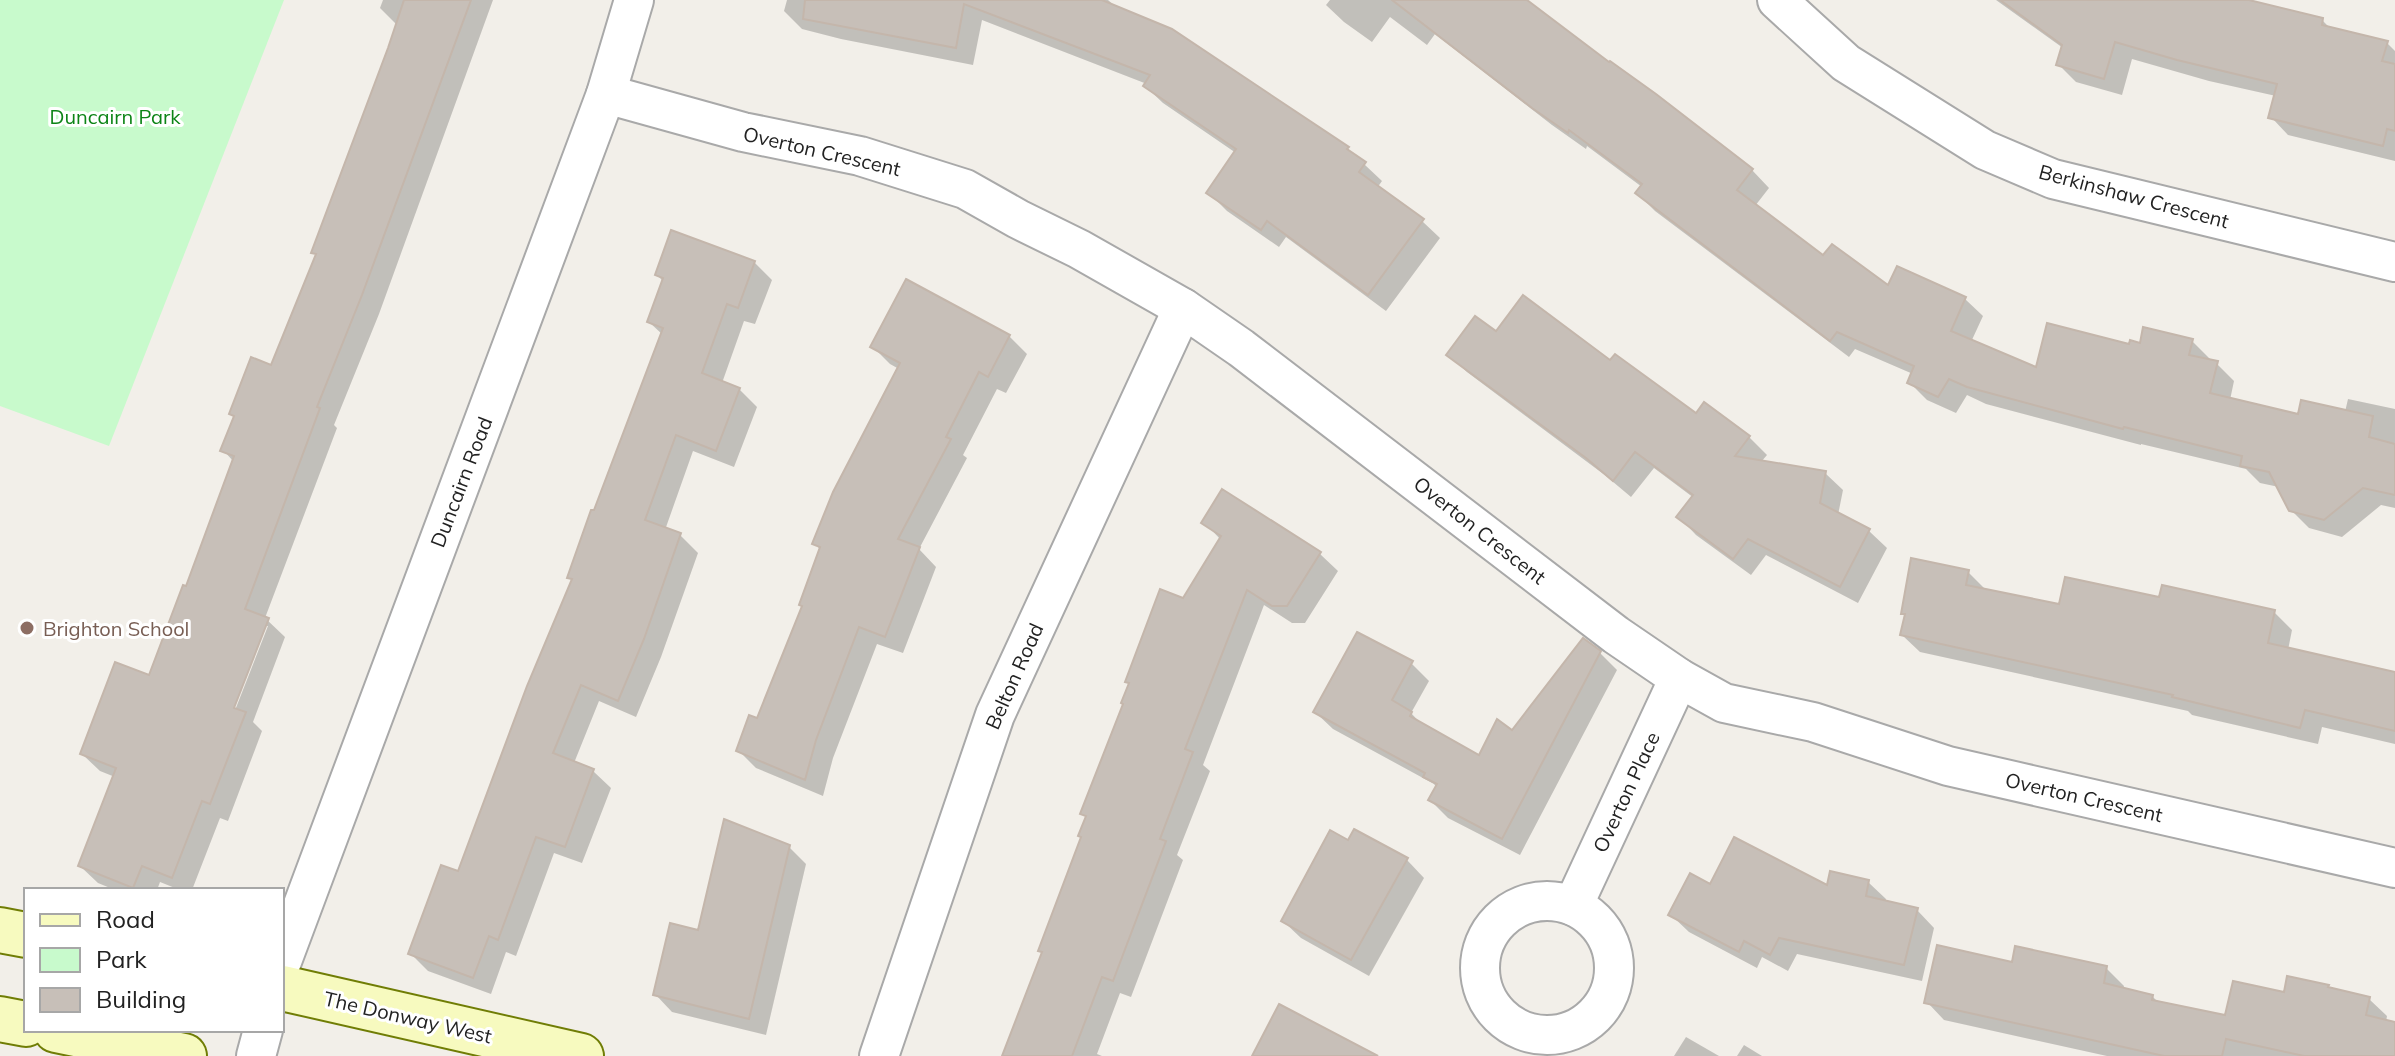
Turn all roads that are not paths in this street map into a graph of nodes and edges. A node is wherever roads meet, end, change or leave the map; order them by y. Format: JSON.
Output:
{"nodes":[{"id":1,"x":634,"y":0,"type":"edge"},
{"id":2,"x":1777,"y":0,"type":"edge"},
{"id":3,"x":606,"y":94,"type":"junction"},
{"id":4,"x":2395,"y":262,"type":"edge"},
{"id":5,"x":1183,"y":308,"type":"junction"},
{"id":6,"x":1679,"y":678,"type":"junction"},
{"id":7,"x":2395,"y":868,"type":"edge"},
{"id":8,"x":1573,"y":906,"type":"dead end"},
{"id":9,"x":0,"y":930,"type":"edge"},
{"id":10,"x":24,"y":935,"type":"edge"},
{"id":11,"x":284,"y":956,"type":"edge"},
{"id":12,"x":284,"y":988,"type":"edge"},
{"id":13,"x":0,"y":1019,"type":"edge"},
{"id":14,"x":24,"y":1024,"type":"edge"},
{"id":15,"x":66,"y":1032,"type":"edge"},
{"id":16,"x":262,"y":1032,"type":"edge"},
{"id":17,"x":184,"y":1056,"type":"edge"},
{"id":18,"x":256,"y":1056,"type":"edge"},
{"id":19,"x":581,"y":1056,"type":"edge"},
{"id":20,"x":879,"y":1056,"type":"edge"}],
"edges":[{"from":1,"to":3,"type":"street","name":"Duncairn Road"},
{"from":2,"to":4,"type":"street","name":"Berkinshaw Crescent"},
{"from":3,"to":5,"type":"street","name":"Overton Crescent"},
{"from":3,"to":11,"type":"street","name":"Duncairn Road"},
{"from":5,"to":6,"type":"street","name":"Overton Crescent"},
{"from":5,"to":20,"type":"street","name":"Belton Road"},
{"from":6,"to":7,"type":"street","name":"Overton Crescent"},
{"from":6,"to":8,"type":"street","name":"Overton Place"},
{"from":9,"to":10,"type":"street"},
{"from":12,"to":19,"type":"street","name":"The Donway West"},
{"from":13,"to":14,"type":"street"},
{"from":15,"to":17,"type":"street"},
{"from":16,"to":18,"type":"street"}]}
